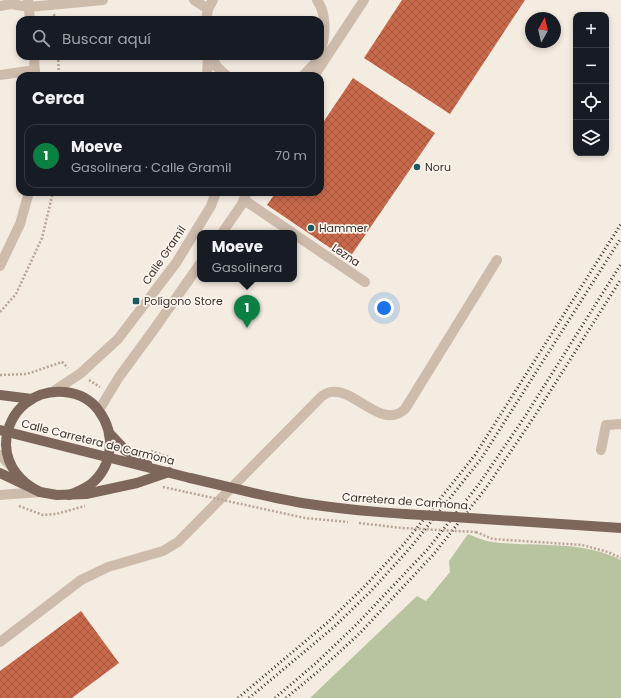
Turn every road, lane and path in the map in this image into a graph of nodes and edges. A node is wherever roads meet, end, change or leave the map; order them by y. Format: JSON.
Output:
{"nodes":[{"id":1,"x":103,"y":0,"type":"edge"},
{"id":2,"x":194,"y":0,"type":"edge"},
{"id":3,"x":213,"y":0,"type":"edge"},
{"id":4,"x":317,"y":0,"type":"edge"},
{"id":5,"x":364,"y":0,"type":"edge"},
{"id":6,"x":29,"y":4,"type":"edge"},
{"id":7,"x":0,"y":6,"type":"edge"},
{"id":8,"x":208,"y":10,"type":"junction"},
{"id":9,"x":30,"y":16,"type":"edge"},
{"id":10,"x":207,"y":16,"type":"edge"},
{"id":11,"x":323,"y":16,"type":"edge"},
{"id":12,"x":324,"y":19,"type":"edge"},
{"id":13,"x":324,"y":43,"type":"edge"},
{"id":14,"x":324,"y":52,"type":"edge"},
{"id":15,"x":34,"y":60,"type":"edge"},
{"id":16,"x":58,"y":60,"type":"edge"},
{"id":17,"x":208,"y":60,"type":"edge"},
{"id":18,"x":214,"y":60,"type":"edge"},
{"id":19,"x":318,"y":60,"type":"edge"},
{"id":20,"x":319,"y":60,"type":"edge"},
{"id":21,"x":35,"y":72,"type":"edge"},
{"id":22,"x":59,"y":72,"type":"edge"},
{"id":23,"x":207,"y":72,"type":"edge"},
{"id":24,"x":223,"y":72,"type":"edge"},
{"id":25,"x":307,"y":72,"type":"edge"},
{"id":26,"x":315,"y":72,"type":"edge"},
{"id":27,"x":16,"y":74,"type":"edge"},
{"id":28,"x":0,"y":75,"type":"edge"},
{"id":29,"x":28,"y":196,"type":"edge"},
{"id":30,"x":53,"y":196,"type":"edge"},
{"id":31,"x":215,"y":196,"type":"edge"},
{"id":32,"x":245,"y":196,"type":"edge"},
{"id":33,"x":224,"y":230,"type":"edge"},
{"id":34,"x":289,"y":230,"type":"edge"},
{"id":35,"x":297,"y":236,"type":"edge"},
{"id":36,"x":497,"y":260,"type":"dead end"},
{"id":37,"x":0,"y":266,"type":"edge"},
{"id":38,"x":197,"y":268,"type":"edge"},
{"id":39,"x":365,"y":282,"type":"dead end"},
{"id":40,"x":0,"y":312,"type":"edge"},
{"id":41,"x":67,"y":366,"type":"dead end"},
{"id":42,"x":0,"y":375,"type":"edge"},
{"id":43,"x":86,"y":378,"type":"dead end"},
{"id":44,"x":101,"y":388,"type":"dead end"},
{"id":45,"x":54,"y":392,"type":"junction"},
{"id":46,"x":0,"y":394,"type":"edge"},
{"id":47,"x":32,"y":399,"type":"junction"},
{"id":48,"x":99,"y":410,"type":"junction"},
{"id":49,"x":621,"y":424,"type":"edge"},
{"id":50,"x":4,"y":431,"type":"edge"},
{"id":51,"x":110,"y":434,"type":"junction"},
{"id":52,"x":0,"y":445,"type":"edge"},
{"id":53,"x":149,"y":450,"type":"dead end"},
{"id":54,"x":601,"y":450,"type":"dead end"},
{"id":55,"x":0,"y":455,"type":"edge"},
{"id":56,"x":109,"y":458,"type":"junction"},
{"id":57,"x":172,"y":458,"type":"dead end"},
{"id":58,"x":12,"y":467,"type":"junction"},
{"id":59,"x":165,"y":471,"type":"junction"},
{"id":60,"x":0,"y":473,"type":"edge"},
{"id":61,"x":190,"y":478,"type":"joint"},
{"id":62,"x":166,"y":487,"type":"dead end"},
{"id":63,"x":40,"y":492,"type":"junction"},
{"id":64,"x":186,"y":492,"type":"dead end"},
{"id":65,"x":69,"y":494,"type":"junction"},
{"id":66,"x":0,"y":495,"type":"edge"},
{"id":67,"x":621,"y":528,"type":"edge"},
{"id":68,"x":476,"y":532,"type":"dead end"},
{"id":69,"x":621,"y":558,"type":"edge"},
{"id":70,"x":0,"y":642,"type":"edge"}],
"edges":[{"from":1,"to":6,"type":"street"},
{"from":2,"to":8,"type":"street"},
{"from":3,"to":8,"type":"street"},
{"from":4,"to":11,"type":"street"},
{"from":5,"to":14,"type":"street"},
{"from":6,"to":7,"type":"street"},
{"from":6,"to":9,"type":"street"},
{"from":8,"to":10,"type":"street"},
{"from":12,"to":13,"type":"street"},
{"from":15,"to":21,"type":"street"},
{"from":16,"to":22,"type":"path"},
{"from":17,"to":23,"type":"street"},
{"from":18,"to":24,"type":"street"},
{"from":19,"to":25,"type":"street"},
{"from":20,"to":26,"type":"street"},
{"from":27,"to":28,"type":"street"},
{"from":29,"to":37,"type":"street"},
{"from":30,"to":40,"type":"path"},
{"from":31,"to":45,"type":"street","name":"Calle Gramil"},
{"from":32,"to":33,"type":"street"},
{"from":32,"to":34,"type":"street","name":"Lezna"},
{"from":35,"to":39,"type":"street","name":"Lezna"},
{"from":36,"to":70,"type":"street"},
{"from":38,"to":48,"type":"street"},
{"from":41,"to":42,"type":"path"},
{"from":43,"to":44,"type":"path"},
{"from":45,"to":47,"type":"main road"},
{"from":45,"to":48,"type":"main road"},
{"from":46,"to":47,"type":"main road"},
{"from":47,"to":50,"type":"main road"},
{"from":48,"to":51,"type":"main road"},
{"from":49,"to":54,"type":"street"},
{"from":50,"to":52,"type":"street"},
{"from":50,"to":56,"type":"main road","name":"Calle Carretera de Carmona"},
{"from":50,"to":58,"type":"main road"},
{"from":51,"to":56,"type":"main road"},
{"from":51,"to":59,"type":"main road"},
{"from":53,"to":57,"type":"path"},
{"from":55,"to":58,"type":"street"},
{"from":56,"to":59,"type":"main road","name":"Calle Carretera de Carmona"},
{"from":56,"to":65,"type":"main road"},
{"from":58,"to":63,"type":"main road"},
{"from":59,"to":61,"type":"main road","name":"Calle Carretera de Carmona"},
{"from":59,"to":65,"type":"main road"},
{"from":60,"to":63,"type":"main road"},
{"from":61,"to":67,"type":"main road","name":"Carretera de Carmona","bridge":true},
{"from":62,"to":64,"type":"path"},
{"from":63,"to":65,"type":"main road"},
{"from":63,"to":66,"type":"street"},
{"from":68,"to":69,"type":"path"}]}
